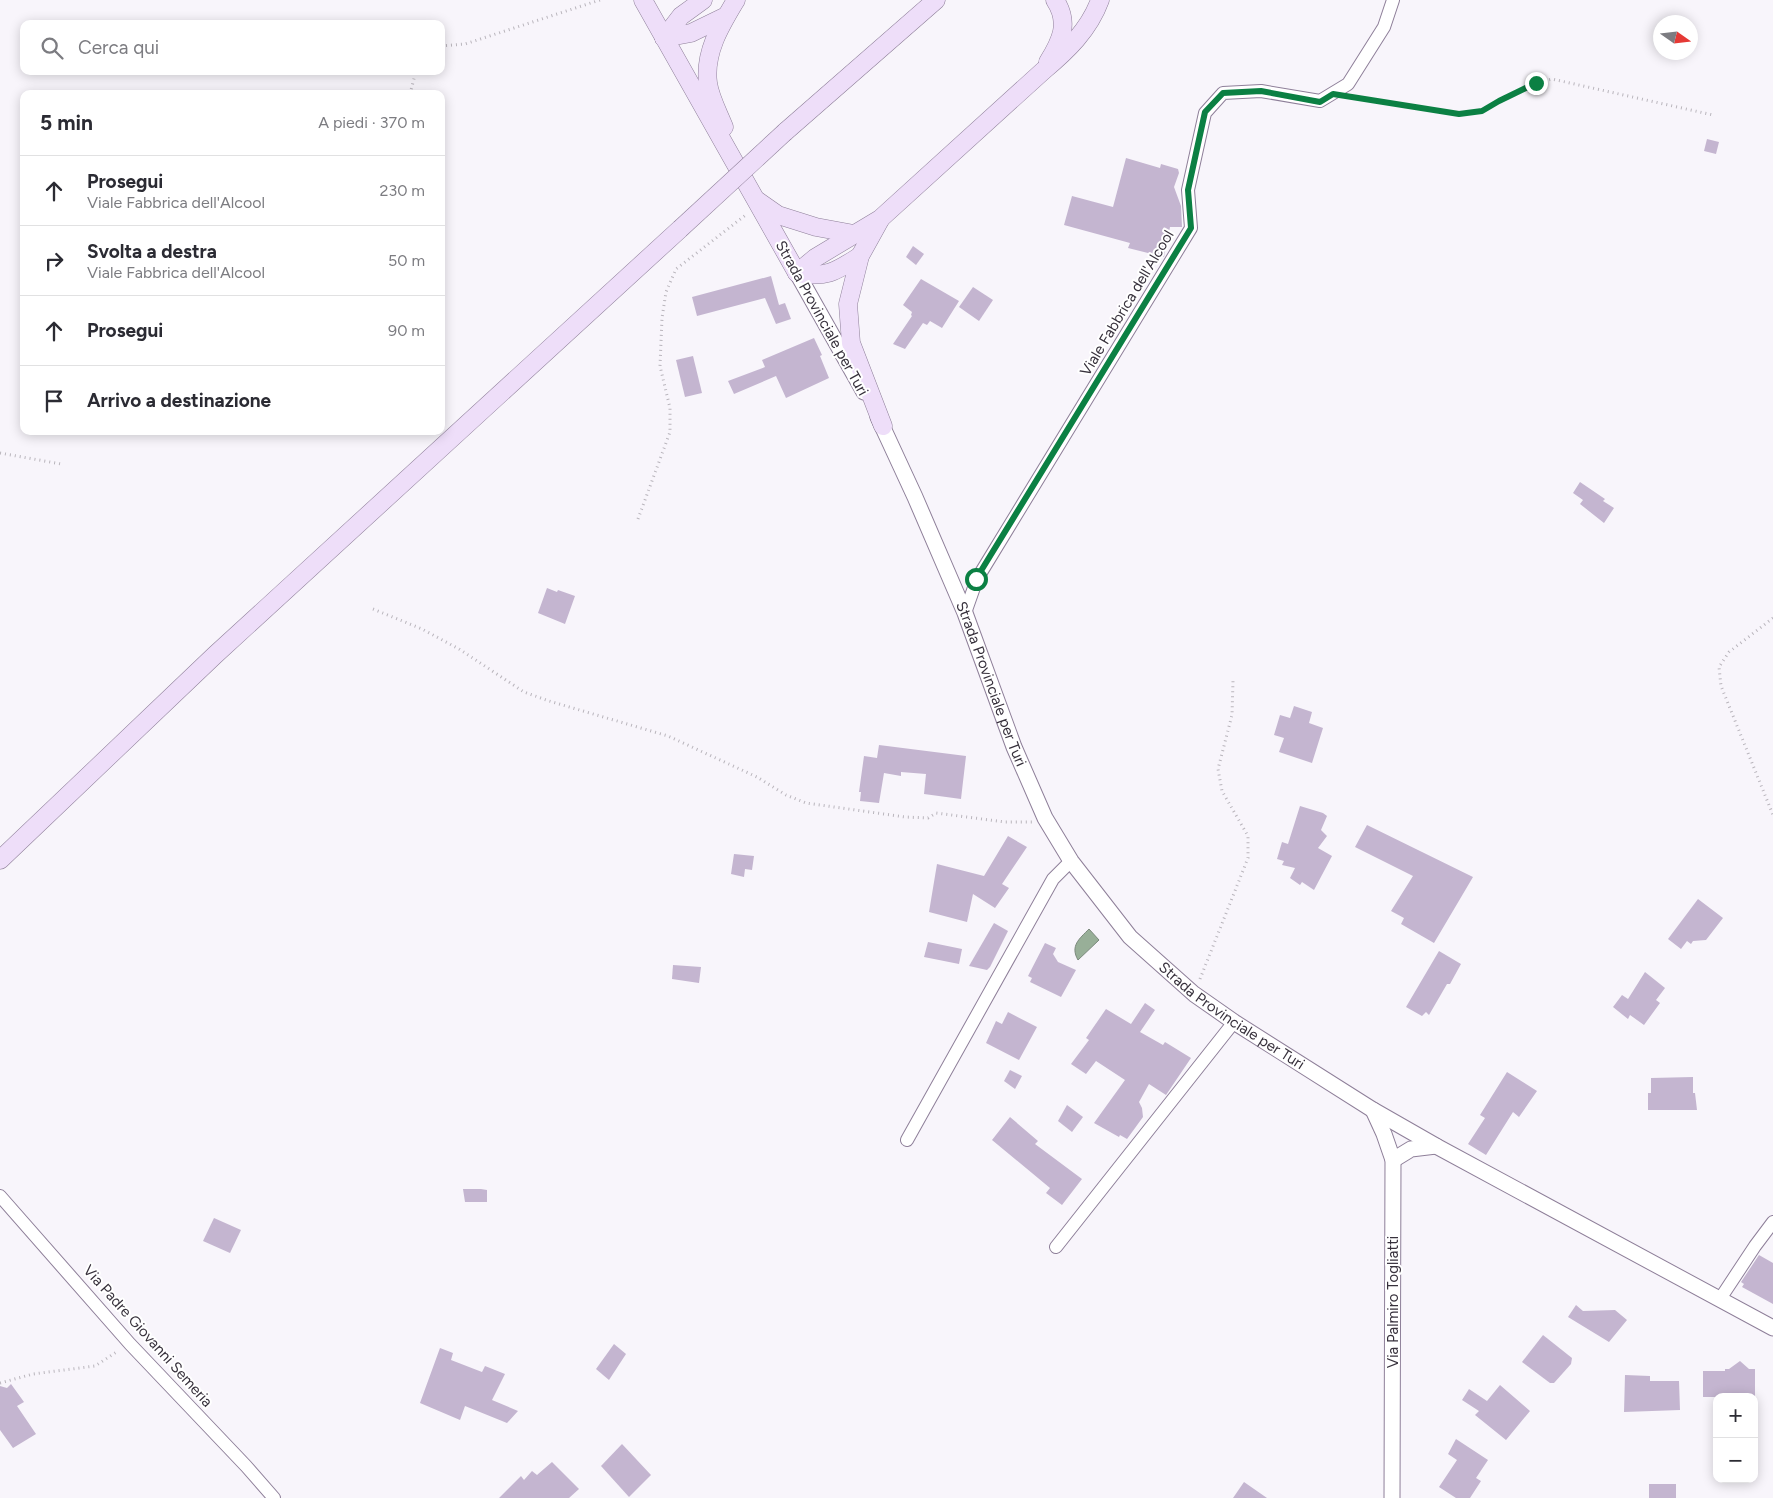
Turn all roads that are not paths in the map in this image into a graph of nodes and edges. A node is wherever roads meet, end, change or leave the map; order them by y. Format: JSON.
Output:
{"nodes":[{"id":1,"x":643,"y":0,"type":"edge"},
{"id":2,"x":703,"y":0,"type":"edge"},
{"id":3,"x":736,"y":0,"type":"edge"},
{"id":4,"x":928,"y":0,"type":"edge"},
{"id":5,"x":936,"y":0,"type":"edge"},
{"id":6,"x":949,"y":0,"type":"edge"},
{"id":7,"x":1056,"y":0,"type":"edge"},
{"id":8,"x":1100,"y":0,"type":"edge"},
{"id":9,"x":1393,"y":0,"type":"edge"},
{"id":10,"x":726,"y":16,"type":"junction"},
{"id":11,"x":664,"y":38,"type":"junction"},
{"id":12,"x":891,"y":39,"type":"junction"},
{"id":13,"x":1043,"y":70,"type":"junction"},
{"id":14,"x":745,"y":181,"type":"junction"},
{"id":15,"x":756,"y":202,"type":"junction"},
{"id":16,"x":880,"y":219,"type":"junction"},
{"id":17,"x":854,"y":234,"type":"junction"},
{"id":18,"x":860,"y":256,"type":"junction"},
{"id":19,"x":797,"y":273,"type":"junction"},
{"id":20,"x":883,"y":426,"type":"junction"},
{"id":21,"x":966,"y":613,"type":"junction"},
{"id":22,"x":0,"y":860,"type":"edge"},
{"id":23,"x":1071,"y":862,"type":"junction"},
{"id":24,"x":1234,"y":1022,"type":"junction"},
{"id":25,"x":1373,"y":1110,"type":"junction"},
{"id":26,"x":907,"y":1140,"type":"dead end"},
{"id":27,"x":1436,"y":1146,"type":"junction"},
{"id":28,"x":1393,"y":1160,"type":"junction"},
{"id":29,"x":0,"y":1196,"type":"edge"},
{"id":30,"x":1773,"y":1222,"type":"edge"},
{"id":31,"x":1056,"y":1247,"type":"dead end"},
{"id":32,"x":1720,"y":1299,"type":"junction"},
{"id":33,"x":1773,"y":1328,"type":"edge"},
{"id":34,"x":274,"y":1498,"type":"edge"},
{"id":35,"x":1392,"y":1498,"type":"edge"}],
"edges":[{"from":1,"to":11,"type":"main road","name":"Strada Provinciale per Turi"},
{"from":2,"to":11,"type":"main road"},
{"from":3,"to":10,"type":"main road"},
{"from":4,"to":12,"type":"main road"},
{"from":5,"to":12,"type":"main road"},
{"from":6,"to":12,"type":"main road"},
{"from":7,"to":13,"type":"main road"},
{"from":8,"to":13,"type":"main road"},
{"from":9,"to":21,"type":"street","name":"Viale Fabbrica dell'Alcool"},
{"from":10,"to":11,"type":"main road"},
{"from":10,"to":14,"type":"main road"},
{"from":11,"to":14,"type":"main road","name":"Strada Provinciale per Turi"},
{"from":12,"to":22,"type":"main road","bridge":true},
{"from":13,"to":16,"type":"main road"},
{"from":14,"to":15,"type":"main road","name":"Strada Provinciale per Turi"},
{"from":15,"to":17,"type":"main road"},
{"from":15,"to":19,"type":"main road","name":"Strada Provinciale per Turi"},
{"from":16,"to":17,"type":"main road"},
{"from":16,"to":18,"type":"main road"},
{"from":17,"to":19,"type":"main road"},
{"from":18,"to":19,"type":"main road"},
{"from":18,"to":20,"type":"main road"},
{"from":19,"to":20,"type":"street","name":"Strada Provinciale per Turi"},
{"from":20,"to":21,"type":"street","name":"Strada Provinciale per Turi"},
{"from":21,"to":23,"type":"street","name":"Strada Provinciale per Turi"},
{"from":23,"to":24,"type":"street","name":"Strada Provinciale per Turi"},
{"from":23,"to":26,"type":"street"},
{"from":24,"to":25,"type":"street","name":"Strada Provinciale per Turi"},
{"from":24,"to":31,"type":"street"},
{"from":25,"to":27,"type":"street","name":"Strada Provinciale per Turi"},
{"from":25,"to":28,"type":"street","name":"Via Palmiro Togliatti"},
{"from":27,"to":28,"type":"street"},
{"from":27,"to":32,"type":"street","name":"Strada Provinciale per Turi"},
{"from":28,"to":35,"type":"street","name":"Via Palmiro Togliatti"},
{"from":29,"to":34,"type":"street","name":"Via Padre Giovanni Semeria"},
{"from":30,"to":32,"type":"street"},
{"from":32,"to":33,"type":"street","name":"Strada Provinciale per Turi"}]}
